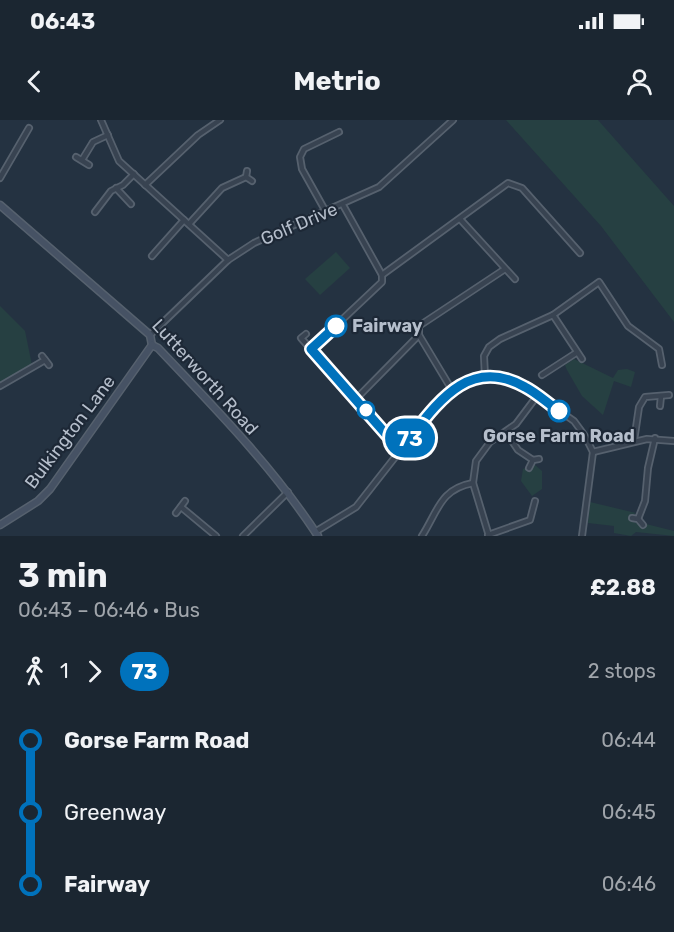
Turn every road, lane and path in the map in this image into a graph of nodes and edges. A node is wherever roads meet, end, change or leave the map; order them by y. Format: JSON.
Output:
{"nodes":[{"id":1,"x":101,"y":120,"type":"edge"},
{"id":2,"x":220,"y":120,"type":"edge"},
{"id":3,"x":453,"y":120,"type":"edge"},
{"id":4,"x":328,"y":128,"type":"dead end"},
{"id":5,"x":29,"y":129,"type":"dead end"},
{"id":6,"x":339,"y":132,"type":"dead end"},
{"id":7,"x":108,"y":135,"type":"junction"},
{"id":8,"x":331,"y":136,"type":"junction"},
{"id":9,"x":76,"y":157,"type":"dead end"},
{"id":10,"x":82,"y":160,"type":"junction"},
{"id":11,"x":89,"y":165,"type":"dead end"},
{"id":12,"x":247,"y":171,"type":"dead end"},
{"id":13,"x":134,"y":174,"type":"junction"},
{"id":14,"x":246,"y":177,"type":"junction"},
{"id":15,"x":0,"y":178,"type":"edge"},
{"id":16,"x":252,"y":181,"type":"dead end"},
{"id":17,"x":145,"y":185,"type":"junction"},
{"id":18,"x":116,"y":189,"type":"junction"},
{"id":19,"x":131,"y":204,"type":"dead end"},
{"id":20,"x":0,"y":205,"type":"edge"},
{"id":21,"x":343,"y":205,"type":"junction"},
{"id":22,"x":95,"y":212,"type":"dead end"},
{"id":23,"x":326,"y":212,"type":"junction"},
{"id":24,"x":460,"y":219,"type":"junction"},
{"id":25,"x":184,"y":220,"type":"junction"},
{"id":26,"x":189,"y":224,"type":"junction"},
{"id":27,"x":580,"y":253,"type":"dead end"},
{"id":28,"x":153,"y":255,"type":"dead end"},
{"id":29,"x":228,"y":260,"type":"junction"},
{"id":30,"x":505,"y":269,"type":"junction"},
{"id":31,"x":382,"y":275,"type":"junction"},
{"id":32,"x":515,"y":279,"type":"dead end"},
{"id":33,"x":553,"y":315,"type":"junction"},
{"id":34,"x":306,"y":334,"type":"dead end"},
{"id":35,"x":150,"y":335,"type":"junction"},
{"id":36,"x":419,"y":335,"type":"junction"},
{"id":37,"x":152,"y":345,"type":"junction"},
{"id":38,"x":311,"y":349,"type":"junction"},
{"id":39,"x":576,"y":353,"type":"junction"},
{"id":40,"x":582,"y":359,"type":"dead end"},
{"id":41,"x":670,"y":360,"type":"dead end"},
{"id":42,"x":49,"y":365,"type":"dead end"},
{"id":43,"x":542,"y":375,"type":"dead end"},
{"id":44,"x":485,"y":376,"type":"junction"},
{"id":45,"x":0,"y":386,"type":"edge"},
{"id":46,"x":452,"y":390,"type":"junction"},
{"id":47,"x":669,"y":395,"type":"dead end"},
{"id":48,"x":537,"y":396,"type":"junction"},
{"id":49,"x":661,"y":396,"type":"junction"},
{"id":50,"x":356,"y":399,"type":"junction"},
{"id":51,"x":660,"y":406,"type":"dead end"},
{"id":52,"x":506,"y":432,"type":"junction"},
{"id":53,"x":656,"y":438,"type":"junction"},
{"id":54,"x":634,"y":441,"type":"junction"},
{"id":55,"x":674,"y":441,"type":"edge"},
{"id":56,"x":400,"y":450,"type":"junction"},
{"id":57,"x":592,"y":452,"type":"junction"},
{"id":58,"x":539,"y":459,"type":"dead end"},
{"id":59,"x":533,"y":460,"type":"junction"},
{"id":60,"x":529,"y":468,"type":"dead end"},
{"id":61,"x":473,"y":483,"type":"junction"},
{"id":62,"x":288,"y":492,"type":"junction"},
{"id":63,"x":185,"y":501,"type":"dead end"},
{"id":64,"x":181,"y":507,"type":"junction"},
{"id":65,"x":526,"y":507,"type":"dead end"},
{"id":66,"x":176,"y":513,"type":"dead end"},
{"id":67,"x":632,"y":518,"type":"dead end"},
{"id":68,"x":638,"y":519,"type":"junction"},
{"id":69,"x":0,"y":525,"type":"edge"},
{"id":70,"x":644,"y":525,"type":"dead end"},
{"id":71,"x":316,"y":534,"type":"edge"},
{"id":72,"x":216,"y":536,"type":"edge"},
{"id":73,"x":243,"y":536,"type":"edge"},
{"id":74,"x":422,"y":536,"type":"edge"},
{"id":75,"x":488,"y":536,"type":"edge"},
{"id":76,"x":582,"y":536,"type":"edge"}],
"edges":[{"from":1,"to":7,"type":"street"},
{"from":2,"to":17,"type":"street"},
{"from":3,"to":21,"type":"street","name":"Golf Drive"},
{"from":4,"to":8,"type":"street"},
{"from":5,"to":15,"type":"street"},
{"from":6,"to":8,"type":"street"},
{"from":7,"to":10,"type":"street"},
{"from":7,"to":13,"type":"street"},
{"from":8,"to":23,"type":"street"},
{"from":9,"to":10,"type":"street"},
{"from":10,"to":11,"type":"street"},
{"from":12,"to":14,"type":"street"},
{"from":13,"to":17,"type":"street"},
{"from":13,"to":18,"type":"street"},
{"from":14,"to":16,"type":"street"},
{"from":14,"to":26,"type":"street"},
{"from":17,"to":25,"type":"street"},
{"from":18,"to":19,"type":"street"},
{"from":18,"to":22,"type":"street"},
{"from":20,"to":35,"type":"main road","name":"Lutterworth Road"},
{"from":21,"to":23,"type":"street","name":"Golf Drive"},
{"from":21,"to":31,"type":"street"},
{"from":23,"to":29,"type":"street","name":"Golf Drive"},
{"from":24,"to":27,"type":"street"},
{"from":24,"to":30,"type":"street"},
{"from":24,"to":31,"type":"street"},
{"from":25,"to":26,"type":"street"},
{"from":25,"to":28,"type":"street"},
{"from":26,"to":29,"type":"street"},
{"from":29,"to":35,"type":"street","name":"Golf Drive"},
{"from":30,"to":32,"type":"street"},
{"from":30,"to":36,"type":"street"},
{"from":31,"to":38,"type":"street"},
{"from":33,"to":39,"type":"street"},
{"from":33,"to":41,"type":"street"},
{"from":33,"to":44,"type":"street"},
{"from":34,"to":38,"type":"street"},
{"from":35,"to":37,"type":"main road","name":"Lutterworth Road"},
{"from":36,"to":46,"type":"street"},
{"from":36,"to":50,"type":"street"},
{"from":37,"to":62,"type":"main road","name":"Lutterworth Road"},
{"from":37,"to":69,"type":"main road","name":"Bulkington Lane"},
{"from":38,"to":50,"type":"street"},
{"from":39,"to":40,"type":"street"},
{"from":39,"to":43,"type":"street"},
{"from":42,"to":45,"type":"street"},
{"from":44,"to":46,"type":"street"},
{"from":44,"to":48,"type":"street"},
{"from":46,"to":56,"type":"street"},
{"from":47,"to":49,"type":"street"},
{"from":48,"to":52,"type":"street"},
{"from":48,"to":57,"type":"street"},
{"from":49,"to":51,"type":"street"},
{"from":49,"to":54,"type":"street"},
{"from":50,"to":56,"type":"street"},
{"from":52,"to":59,"type":"street"},
{"from":52,"to":61,"type":"street"},
{"from":53,"to":54,"type":"street"},
{"from":53,"to":55,"type":"street"},
{"from":53,"to":68,"type":"street"},
{"from":54,"to":57,"type":"street"},
{"from":56,"to":71,"type":"street"},
{"from":57,"to":76,"type":"street"},
{"from":58,"to":59,"type":"street"},
{"from":59,"to":60,"type":"street"},
{"from":61,"to":74,"type":"street"},
{"from":61,"to":75,"type":"street"},
{"from":62,"to":71,"type":"main road","name":"Lutterworth Road"},
{"from":62,"to":73,"type":"street"},
{"from":63,"to":64,"type":"street"},
{"from":64,"to":66,"type":"street"},
{"from":64,"to":72,"type":"street"},
{"from":65,"to":75,"type":"street"},
{"from":67,"to":68,"type":"street"},
{"from":68,"to":70,"type":"street"}]}
